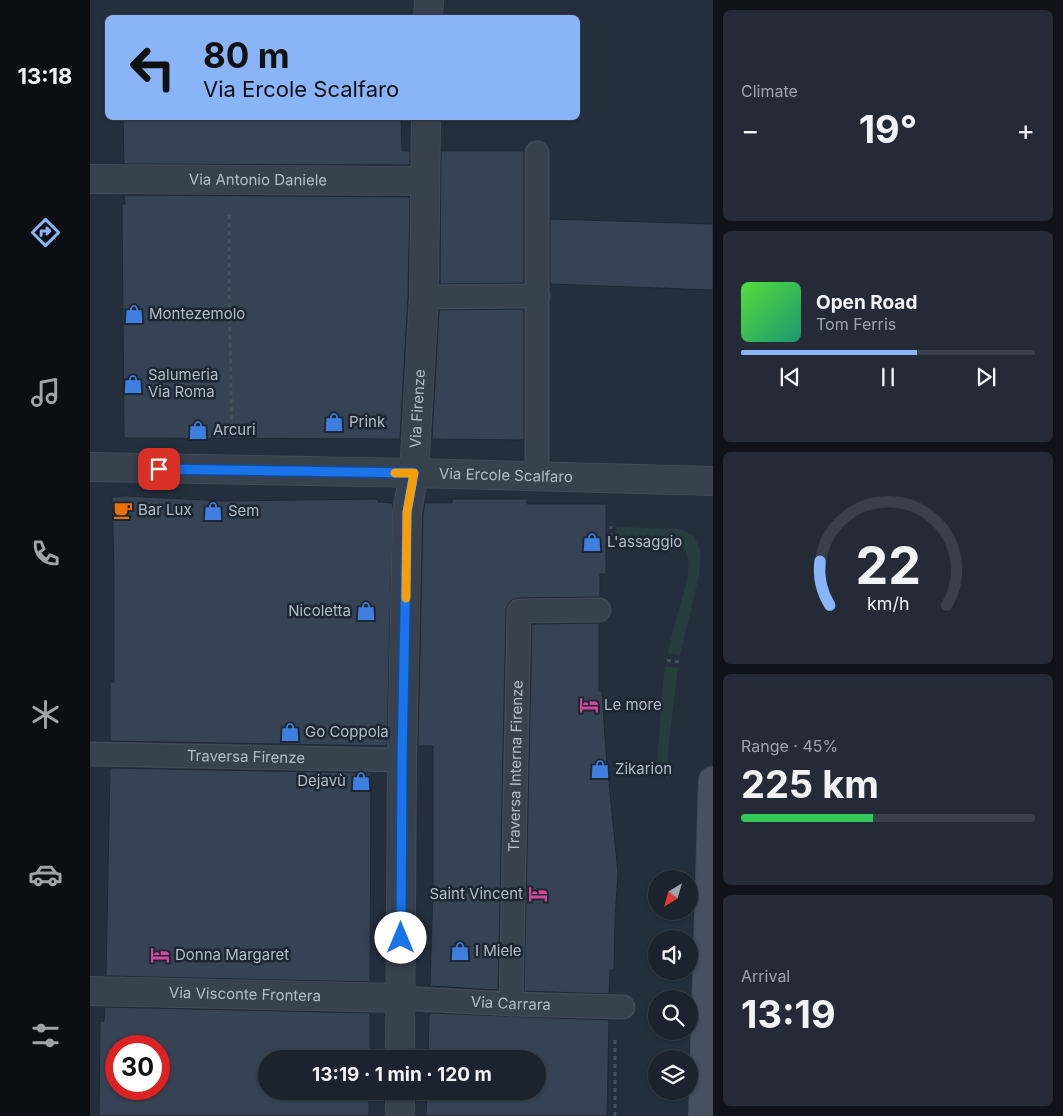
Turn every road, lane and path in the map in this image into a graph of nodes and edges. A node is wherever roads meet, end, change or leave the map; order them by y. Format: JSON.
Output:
{"nodes":[{"id":1,"x":429,"y":0,"type":"edge"},
{"id":2,"x":428,"y":15,"type":"edge"},
{"id":3,"x":426,"y":120,"type":"edge"},
{"id":4,"x":537,"y":153,"type":"dead end"},
{"id":5,"x":90,"y":179,"type":"edge"},
{"id":6,"x":228,"y":180,"type":"junction"},
{"id":7,"x":424,"y":181,"type":"junction"},
{"id":8,"x":538,"y":296,"type":"junction"},
{"id":9,"x":424,"y":297,"type":"junction"},
{"id":10,"x":90,"y":467,"type":"edge"},
{"id":11,"x":233,"y":470,"type":"junction"},
{"id":12,"x":414,"y":473,"type":"junction"},
{"id":13,"x":537,"y":477,"type":"junction"},
{"id":14,"x":713,"y":481,"type":"edge"},
{"id":15,"x":611,"y":526,"type":"dead end"},
{"id":16,"x":611,"y":537,"type":"dead end"},
{"id":17,"x":599,"y":610,"type":"dead end"},
{"id":18,"x":667,"y":660,"type":"dead end"},
{"id":19,"x":679,"y":662,"type":"dead end"},
{"id":20,"x":90,"y":754,"type":"edge"},
{"id":21,"x":402,"y":760,"type":"junction"},
{"id":22,"x":713,"y":781,"type":"edge"},
{"id":23,"x":90,"y":991,"type":"edge"},
{"id":24,"x":400,"y":998,"type":"junction"},
{"id":25,"x":511,"y":1004,"type":"junction"},
{"id":26,"x":619,"y":1006,"type":"joint"},
{"id":27,"x":400,"y":1050,"type":"edge"},
{"id":28,"x":400,"y":1100,"type":"edge"},
{"id":29,"x":400,"y":1116,"type":"edge"},
{"id":30,"x":615,"y":1116,"type":"edge"},
{"id":31,"x":703,"y":1116,"type":"edge"}],
"edges":[{"from":1,"to":2,"type":"street"},
{"from":3,"to":7,"type":"street","name":"Via Firenze"},
{"from":4,"to":8,"type":"lane"},
{"from":5,"to":6,"type":"street","name":"Via Antonio Daniele"},
{"from":6,"to":7,"type":"street","name":"Via Antonio Daniele"},
{"from":6,"to":11,"type":"path"},
{"from":7,"to":9,"type":"street","name":"Via Firenze"},
{"from":8,"to":9,"type":"lane"},
{"from":8,"to":13,"type":"lane"},
{"from":9,"to":12,"type":"street","name":"Via Firenze"},
{"from":10,"to":11,"type":"street","name":"Via Ercole Scalfaro"},
{"from":11,"to":12,"type":"street","name":"Via Ercole Scalfaro"},
{"from":12,"to":13,"type":"street","name":"Via Ercole Scalfaro"},
{"from":12,"to":21,"type":"street","name":"Via Firenze"},
{"from":13,"to":14,"type":"street","name":"Via Ercole Scalfaro"},
{"from":15,"to":16,"type":"path"},
{"from":17,"to":25,"type":"lane","name":"Traversa Interna Firenze"},
{"from":18,"to":19,"type":"path"},
{"from":20,"to":21,"type":"lane","name":"Traversa Firenze"},
{"from":21,"to":24,"type":"street","name":"Via Firenze"},
{"from":22,"to":31,"type":"street"},
{"from":23,"to":24,"type":"street","name":"Via Visconte Frontera"},
{"from":24,"to":25,"type":"lane","name":"Via Carrara"},
{"from":24,"to":27,"type":"street","name":"Via Firenze"},
{"from":25,"to":26,"type":"lane","name":"Via Carrara"},
{"from":26,"to":30,"type":"path"},
{"from":28,"to":29,"type":"street"}]}
